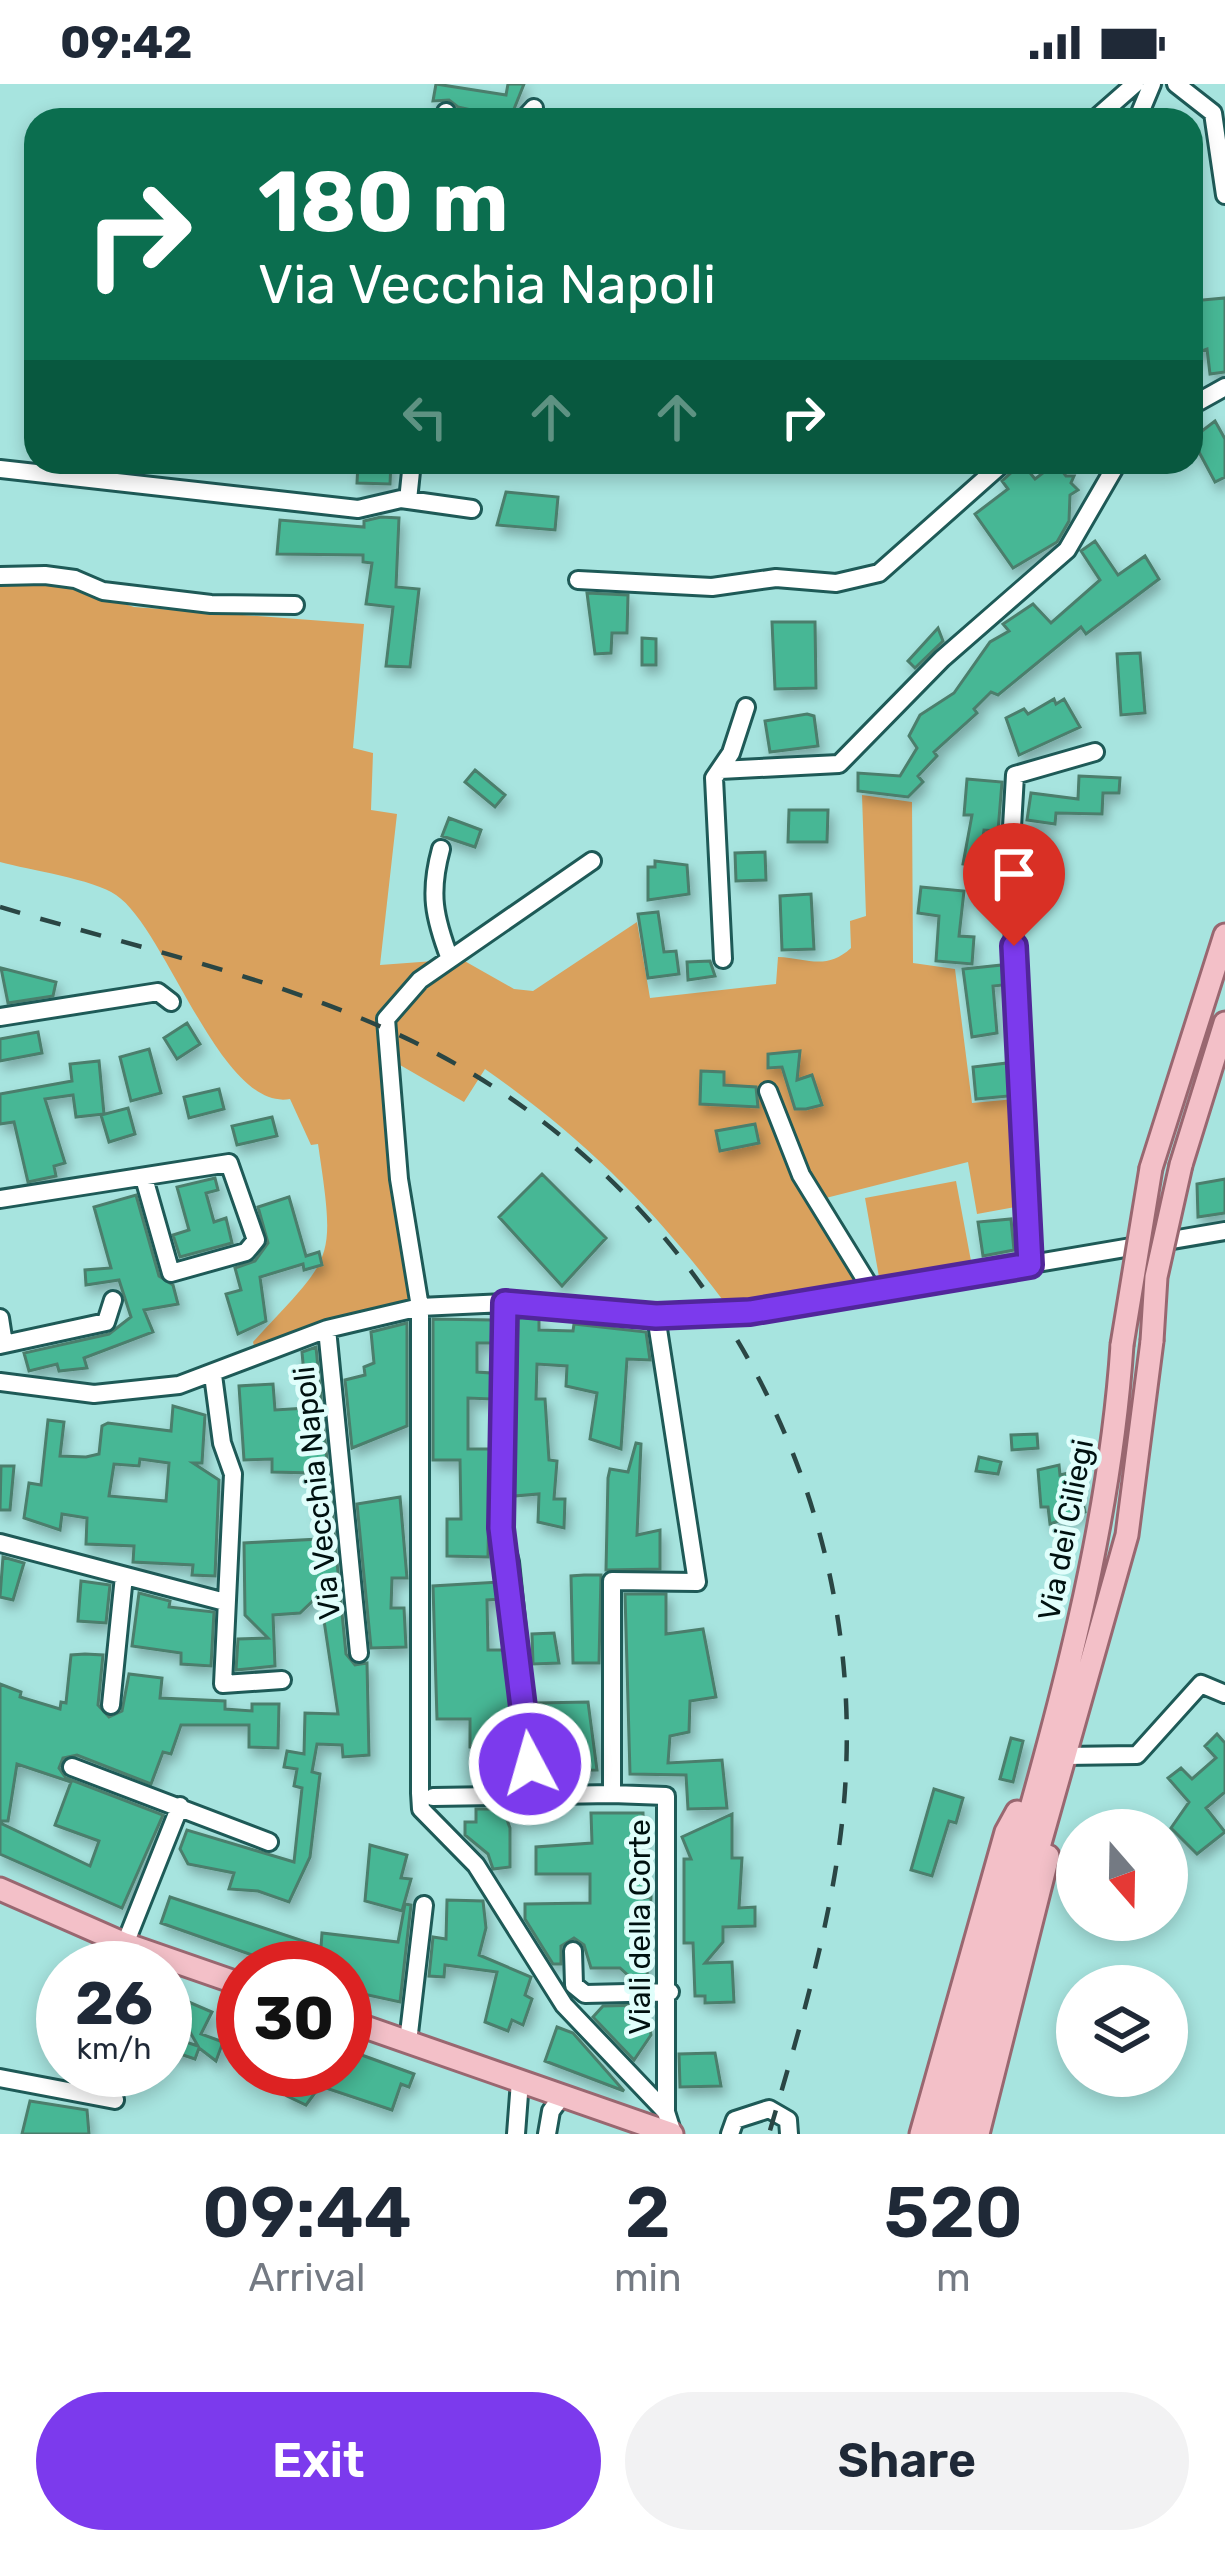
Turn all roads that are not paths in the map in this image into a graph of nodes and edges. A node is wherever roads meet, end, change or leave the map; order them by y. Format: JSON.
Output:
{"nodes":[{"id":1,"x":1135,"y":84,"type":"edge"},
{"id":2,"x":1175,"y":84,"type":"edge"},
{"id":3,"x":1108,"y":108,"type":"edge"},
{"id":4,"x":1225,"y":195,"type":"edge"},
{"id":5,"x":45,"y":474,"type":"edge"},
{"id":6,"x":411,"y":474,"type":"edge"},
{"id":7,"x":990,"y":474,"type":"edge"},
{"id":8,"x":1111,"y":474,"type":"edge"},
{"id":9,"x":408,"y":500,"type":"junction"},
{"id":10,"x":472,"y":509,"type":"dead end"},
{"id":11,"x":0,"y":576,"type":"edge"},
{"id":12,"x":578,"y":580,"type":"dead end"},
{"id":13,"x":295,"y":605,"type":"dead end"},
{"id":14,"x":746,"y":707,"type":"dead end"},
{"id":15,"x":1094,"y":752,"type":"dead end"},
{"id":16,"x":720,"y":770,"type":"junction"},
{"id":17,"x":442,"y":849,"type":"dead end"},
{"id":18,"x":592,"y":862,"type":"dead end"},
{"id":19,"x":1225,"y":935,"type":"edge"},
{"id":20,"x":450,"y":959,"type":"junction"},
{"id":21,"x":723,"y":959,"type":"dead end"},
{"id":22,"x":171,"y":1002,"type":"dead end"},
{"id":23,"x":0,"y":1017,"type":"edge"},
{"id":24,"x":1225,"y":1023,"type":"edge"},
{"id":25,"x":768,"y":1091,"type":"dead end"},
{"id":26,"x":144,"y":1178,"type":"junction"},
{"id":27,"x":0,"y":1198,"type":"edge"},
{"id":28,"x":1225,"y":1232,"type":"edge"},
{"id":29,"x":1030,"y":1265,"type":"junction"},
{"id":30,"x":873,"y":1292,"type":"junction"},
{"id":31,"x":113,"y":1300,"type":"dead end"},
{"id":32,"x":505,"y":1303,"type":"junction"},
{"id":33,"x":420,"y":1307,"type":"junction"},
{"id":34,"x":656,"y":1316,"type":"junction"},
{"id":35,"x":0,"y":1318,"type":"edge"},
{"id":36,"x":327,"y":1329,"type":"junction"},
{"id":37,"x":2,"y":1345,"type":"edge"},
{"id":38,"x":213,"y":1375,"type":"junction"},
{"id":39,"x":0,"y":1382,"type":"edge"},
{"id":40,"x":0,"y":1543,"type":"edge"},
{"id":41,"x":124,"y":1576,"type":"junction"},
{"id":42,"x":225,"y":1602,"type":"junction"},
{"id":43,"x":359,"y":1653,"type":"dead end"},
{"id":44,"x":282,"y":1680,"type":"dead end"},
{"id":45,"x":1225,"y":1694,"type":"edge"},
{"id":46,"x":111,"y":1705,"type":"dead end"},
{"id":47,"x":1064,"y":1756,"type":"junction"},
{"id":48,"x":72,"y":1766,"type":"dead end"},
{"id":49,"x":1033,"y":1786,"type":"junction"},
{"id":50,"x":612,"y":1794,"type":"junction"},
{"id":51,"x":533,"y":1795,"type":"junction"},
{"id":52,"x":433,"y":1797,"type":"dead end"},
{"id":53,"x":180,"y":1806,"type":"junction"},
{"id":54,"x":1049,"y":1810,"type":"junction"},
{"id":55,"x":269,"y":1842,"type":"dead end"},
{"id":56,"x":0,"y":1889,"type":"edge"},
{"id":57,"x":424,"y":1905,"type":"dead end"},
{"id":58,"x":118,"y":1941,"type":"edge"},
{"id":59,"x":126,"y":1941,"type":"edge"},
{"id":60,"x":573,"y":1951,"type":"dead end"},
{"id":61,"x":670,"y":1992,"type":"junction"},
{"id":62,"x":372,"y":2029,"type":"edge"},
{"id":63,"x":408,"y":2042,"type":"junction"},
{"id":64,"x":0,"y":2078,"type":"edge"},
{"id":65,"x":520,"y":2081,"type":"junction"},
{"id":66,"x":562,"y":2096,"type":"junction"},
{"id":67,"x":115,"y":2101,"type":"dead end"},
{"id":68,"x":670,"y":2126,"type":"edge"},
{"id":69,"x":516,"y":2134,"type":"edge"},
{"id":70,"x":547,"y":2134,"type":"edge"},
{"id":71,"x":730,"y":2134,"type":"edge"},
{"id":72,"x":790,"y":2134,"type":"edge"},
{"id":73,"x":921,"y":2134,"type":"edge"},
{"id":74,"x":942,"y":2134,"type":"edge"},
{"id":75,"x":958,"y":2134,"type":"edge"},
{"id":76,"x":978,"y":2134,"type":"edge"}],
"edges":[{"from":1,"to":3,"type":"street"},
{"from":2,"to":4,"type":"street"},
{"from":5,"to":9,"type":"street"},
{"from":6,"to":9,"type":"street"},
{"from":7,"to":12,"type":"street"},
{"from":8,"to":16,"type":"street"},
{"from":9,"to":10,"type":"street"},
{"from":11,"to":13,"type":"street"},
{"from":14,"to":16,"type":"street"},
{"from":15,"to":29,"type":"street"},
{"from":16,"to":21,"type":"street"},
{"from":17,"to":20,"type":"street"},
{"from":18,"to":20,"type":"street"},
{"from":19,"to":49,"type":"main road","name":"Via dei Ciliegi","bridge":true},
{"from":20,"to":33,"type":"street"},
{"from":22,"to":23,"type":"street"},
{"from":24,"to":47,"type":"main road","name":"Via dei Ciliegi","bridge":true},
{"from":25,"to":30,"type":"street"},
{"from":26,"to":26,"type":"street"},
{"from":26,"to":27,"type":"street"},
{"from":28,"to":29,"type":"street","name":"Via Vecchia Napoli"},
{"from":29,"to":30,"type":"street","name":"Via Vecchia Napoli"},
{"from":30,"to":34,"type":"street","name":"Via Vecchia Napoli"},
{"from":31,"to":37,"type":"street"},
{"from":32,"to":33,"type":"street","name":"Via Vecchia Napoli"},
{"from":32,"to":34,"type":"street","name":"Via Vecchia Napoli"},
{"from":32,"to":51,"type":"street"},
{"from":33,"to":36,"type":"street","name":"Via Vecchia Napoli"},
{"from":33,"to":68,"type":"street"},
{"from":34,"to":50,"type":"street","name":"Viali della Corte"},
{"from":35,"to":37,"type":"street"},
{"from":36,"to":38,"type":"street","name":"Via Vecchia Napoli"},
{"from":36,"to":43,"type":"street","name":"Via Vecchia Napoli"},
{"from":38,"to":39,"type":"street","name":"Via Vecchia Napoli"},
{"from":38,"to":42,"type":"street"},
{"from":40,"to":41,"type":"street"},
{"from":41,"to":42,"type":"street"},
{"from":41,"to":46,"type":"street"},
{"from":42,"to":44,"type":"street"},
{"from":45,"to":47,"type":"street"},
{"from":47,"to":54,"type":"main road","name":"Via dei Ciliegi"},
{"from":48,"to":53,"type":"street"},
{"from":49,"to":73,"type":"main road"},
{"from":49,"to":74,"type":"main road","name":"Via dei Ciliegi"},
{"from":50,"to":51,"type":"street","name":"Viali della Corte"},
{"from":50,"to":61,"type":"street","name":"Viali della Corte"},
{"from":51,"to":52,"type":"street","name":"Viali della Corte"},
{"from":53,"to":55,"type":"street"},
{"from":53,"to":59,"type":"street"},
{"from":54,"to":75,"type":"main road","name":"Via dei Ciliegi"},
{"from":54,"to":76,"type":"main road"},
{"from":56,"to":58,"type":"main road"},
{"from":57,"to":63,"type":"street"},
{"from":60,"to":61,"type":"street"},
{"from":61,"to":68,"type":"street","name":"Viali della Corte"},
{"from":62,"to":63,"type":"main road"},
{"from":63,"to":65,"type":"main road"},
{"from":64,"to":67,"type":"street"},
{"from":65,"to":66,"type":"main road"},
{"from":65,"to":69,"type":"street"},
{"from":66,"to":68,"type":"main road"},
{"from":66,"to":70,"type":"street"},
{"from":71,"to":72,"type":"street"}]}
